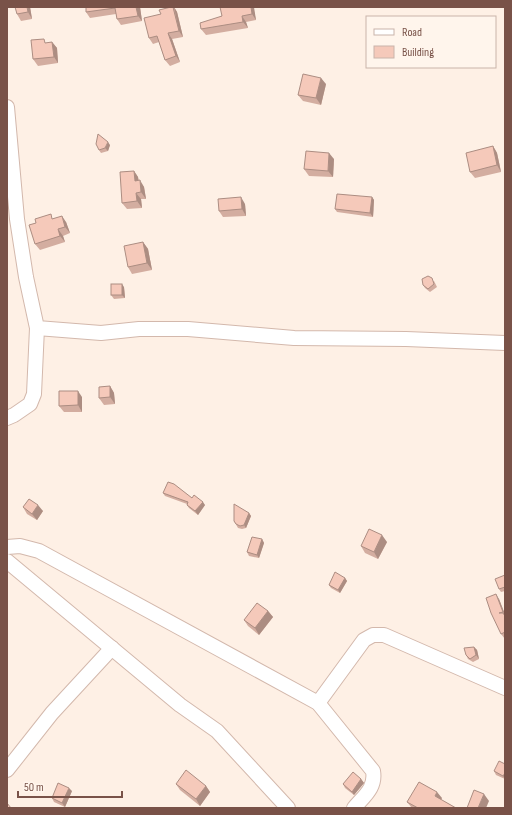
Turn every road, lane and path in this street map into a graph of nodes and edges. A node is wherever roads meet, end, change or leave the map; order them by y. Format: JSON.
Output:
{"nodes":[{"id":1,"x":7,"y":107,"type":"edge"},
{"id":2,"x":37,"y":328,"type":"junction"},
{"id":3,"x":505,"y":343,"type":"edge"},
{"id":4,"x":7,"y":418,"type":"edge"},
{"id":5,"x":7,"y":547,"type":"edge"},
{"id":6,"x":7,"y":561,"type":"edge"},
{"id":7,"x":112,"y":648,"type":"junction"},
{"id":8,"x":505,"y":688,"type":"edge"},
{"id":9,"x":318,"y":703,"type":"junction"},
{"id":10,"x":7,"y":770,"type":"edge"},
{"id":11,"x":288,"y":808,"type":"edge"},
{"id":12,"x":354,"y":808,"type":"edge"}],
"edges":[{"from":1,"to":2,"type":"street"},
{"from":2,"to":3,"type":"street"},
{"from":2,"to":4,"type":"street"},
{"from":5,"to":9,"type":"street"},
{"from":6,"to":7,"type":"street"},
{"from":7,"to":10,"type":"street"},
{"from":7,"to":11,"type":"street"},
{"from":8,"to":9,"type":"street"},
{"from":9,"to":12,"type":"street"}]}
